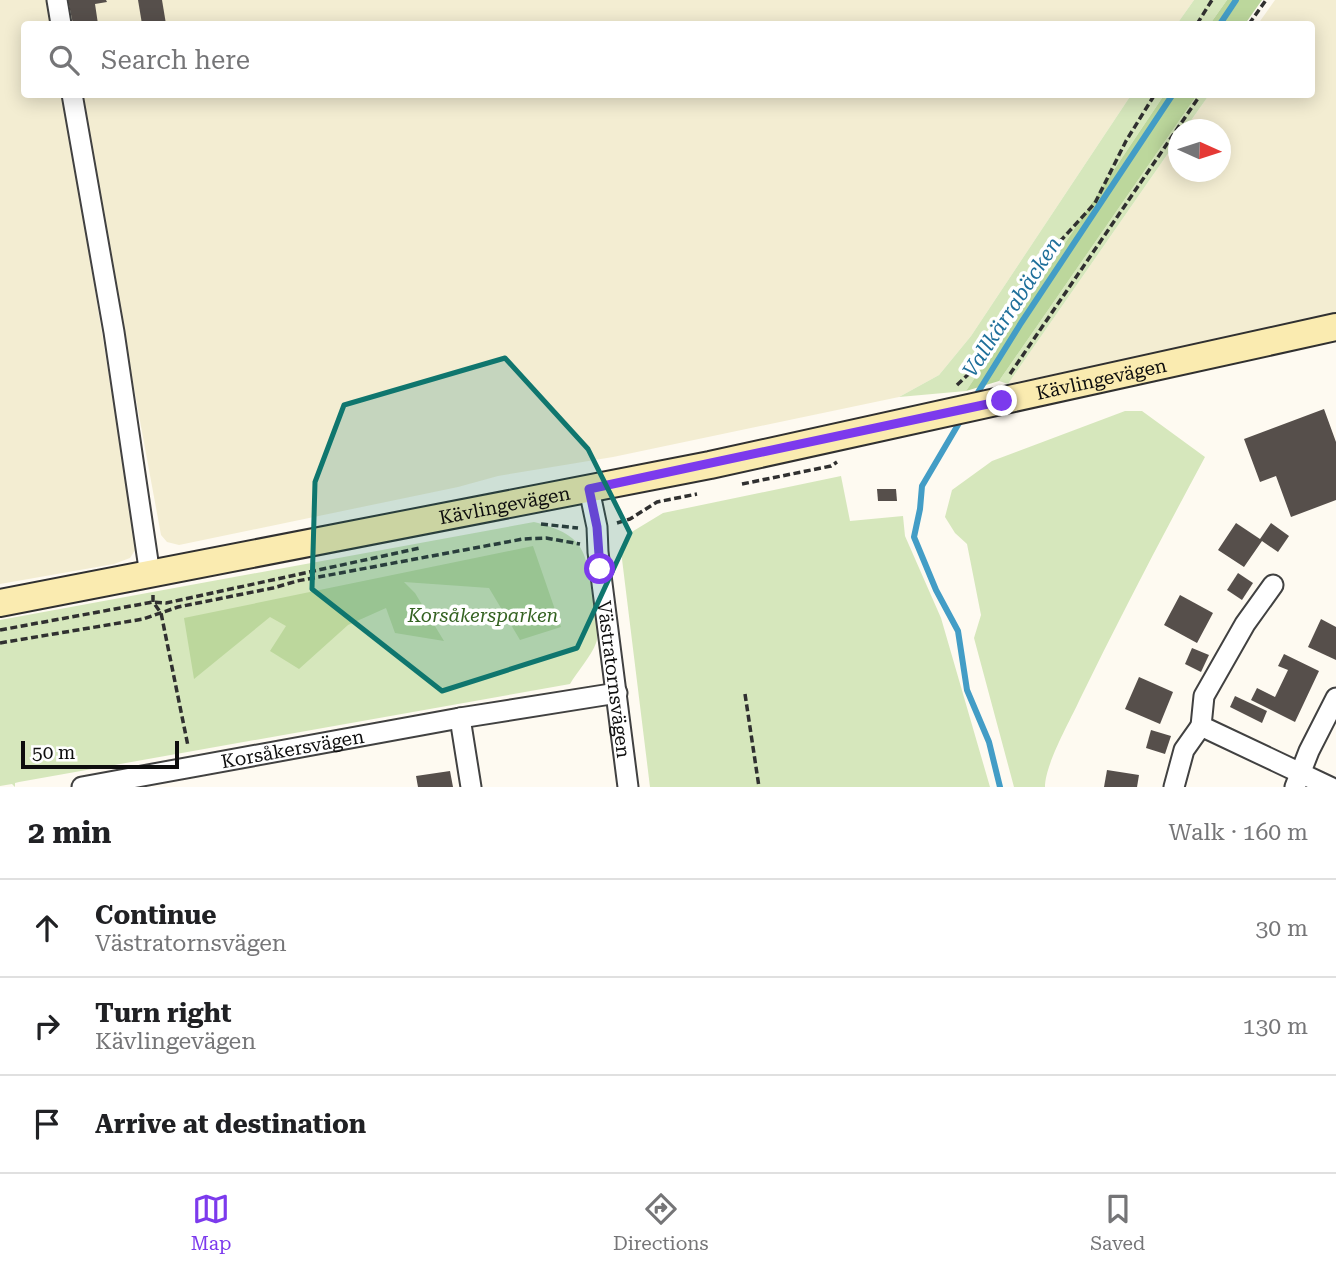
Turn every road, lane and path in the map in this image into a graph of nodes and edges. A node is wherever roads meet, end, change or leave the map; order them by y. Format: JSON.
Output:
{"nodes":[{"id":1,"x":57,"y":0,"type":"edge"},
{"id":2,"x":1212,"y":0,"type":"edge"},
{"id":3,"x":1266,"y":0,"type":"edge"},
{"id":4,"x":60,"y":21,"type":"edge"},
{"id":5,"x":1199,"y":21,"type":"edge"},
{"id":6,"x":1251,"y":21,"type":"edge"},
{"id":7,"x":73,"y":98,"type":"edge"},
{"id":8,"x":1152,"y":98,"type":"edge"},
{"id":9,"x":1198,"y":98,"type":"edge"},
{"id":10,"x":1336,"y":327,"type":"edge"},
{"id":11,"x":956,"y":386,"type":"dead end"},
{"id":12,"x":993,"y":403,"type":"junction"},
{"id":13,"x":842,"y":459,"type":"dead end"},
{"id":14,"x":736,"y":485,"type":"dead end"},
{"id":15,"x":589,"y":489,"type":"junction"},
{"id":16,"x":697,"y":494,"type":"dead end"},
{"id":17,"x":538,"y":523,"type":"dead end"},
{"id":18,"x":597,"y":527,"type":"junction"},
{"id":19,"x":422,"y":547,"type":"dead end"},
{"id":20,"x":598,"y":552,"type":"junction"},
{"id":21,"x":150,"y":575,"type":"junction"},
{"id":22,"x":1273,"y":585,"type":"dead end"},
{"id":23,"x":153,"y":602,"type":"junction"},
{"id":24,"x":0,"y":603,"type":"edge"},
{"id":25,"x":161,"y":613,"type":"junction"},
{"id":26,"x":0,"y":630,"type":"edge"},
{"id":27,"x":0,"y":643,"type":"edge"},
{"id":28,"x":617,"y":693,"type":"junction"},
{"id":29,"x":745,"y":694,"type":"dead end"},
{"id":30,"x":1336,"y":698,"type":"edge"},
{"id":31,"x":460,"y":718,"type":"junction"},
{"id":32,"x":1201,"y":726,"type":"junction"},
{"id":33,"x":192,"y":767,"type":"junction"},
{"id":34,"x":1297,"y":780,"type":"edge"},
{"id":35,"x":125,"y":783,"type":"edge"},
{"id":36,"x":82,"y":787,"type":"edge"},
{"id":37,"x":471,"y":787,"type":"edge"},
{"id":38,"x":628,"y":787,"type":"edge"},
{"id":39,"x":759,"y":787,"type":"edge"},
{"id":40,"x":1174,"y":787,"type":"edge"},
{"id":41,"x":1330,"y":787,"type":"edge"}],
"edges":[{"from":1,"to":4,"type":"street"},
{"from":2,"to":5,"type":"path"},
{"from":3,"to":6,"type":"path"},
{"from":7,"to":21,"type":"street"},
{"from":8,"to":11,"type":"path"},
{"from":9,"to":12,"type":"path"},
{"from":10,"to":12,"type":"main road","name":"Kävlingevägen"},
{"from":12,"to":15,"type":"main road","name":"Kävlingevägen"},
{"from":13,"to":14,"type":"path"},
{"from":15,"to":18,"type":"street","name":"Västratornsvägen"},
{"from":15,"to":21,"type":"main road","name":"Kävlingevägen"},
{"from":16,"to":18,"type":"path"},
{"from":17,"to":18,"type":"path"},
{"from":18,"to":20,"type":"street","name":"Västratornsvägen"},
{"from":19,"to":23,"type":"path"},
{"from":20,"to":25,"type":"path"},
{"from":20,"to":28,"type":"street","name":"Västratornsvägen"},
{"from":21,"to":24,"type":"main road","name":"Kävlingevägen"},
{"from":22,"to":32,"type":"street"},
{"from":23,"to":25,"type":"path"},
{"from":23,"to":26,"type":"path"},
{"from":25,"to":27,"type":"path"},
{"from":25,"to":33,"type":"path"},
{"from":28,"to":31,"type":"street","name":"Korsåkersvägen"},
{"from":28,"to":38,"type":"street","name":"Västratornsvägen"},
{"from":29,"to":39,"type":"path"},
{"from":30,"to":34,"type":"street"},
{"from":31,"to":33,"type":"street","name":"Korsåkersvägen"},
{"from":31,"to":37,"type":"street"},
{"from":32,"to":34,"type":"street"},
{"from":32,"to":40,"type":"street"},
{"from":33,"to":35,"type":"street","name":"Korsåkersvägen"},
{"from":34,"to":41,"type":"street"},
{"from":35,"to":36,"type":"street","name":"Korsåkersvägen"}]}
